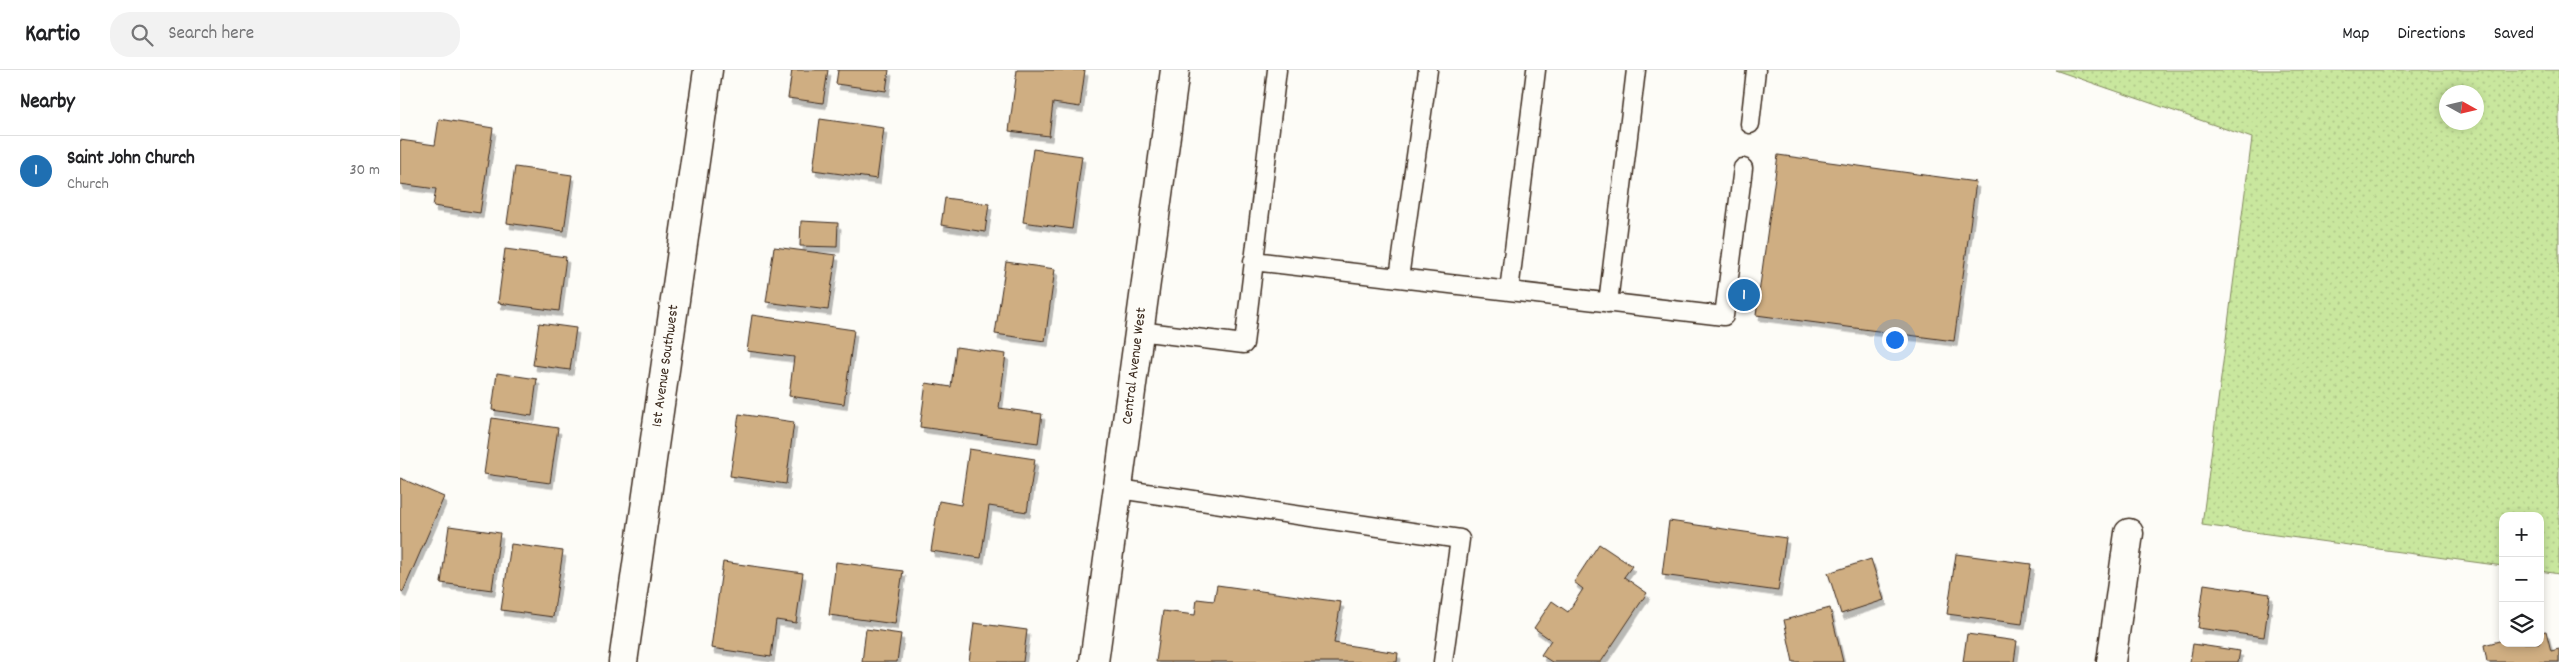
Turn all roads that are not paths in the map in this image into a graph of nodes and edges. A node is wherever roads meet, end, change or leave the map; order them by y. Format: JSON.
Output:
{"nodes":[{"id":1,"x":708,"y":70,"type":"edge"},
{"id":2,"x":1175,"y":70,"type":"edge"},
{"id":3,"x":1277,"y":70,"type":"edge"},
{"id":4,"x":1428,"y":70,"type":"edge"},
{"id":5,"x":1536,"y":70,"type":"edge"},
{"id":6,"x":1636,"y":70,"type":"edge"},
{"id":7,"x":1756,"y":70,"type":"edge"},
{"id":8,"x":1750,"y":124,"type":"dead end"},
{"id":9,"x":1743,"y":168,"type":"dead end"},
{"id":10,"x":1253,"y":261,"type":"junction"},
{"id":11,"x":1399,"y":278,"type":"junction"},
{"id":12,"x":1509,"y":291,"type":"junction"},
{"id":13,"x":1608,"y":303,"type":"junction"},
{"id":14,"x":1139,"y":331,"type":"junction"},
{"id":15,"x":1120,"y":489,"type":"junction"},
{"id":16,"x":2129,"y":533,"type":"dead end"},
{"id":17,"x":624,"y":662,"type":"edge"},
{"id":18,"x":1094,"y":662,"type":"edge"},
{"id":19,"x":1443,"y":662,"type":"edge"},
{"id":20,"x":2111,"y":662,"type":"edge"}],
"edges":[{"from":1,"to":17,"type":"street","name":"1st Avenue Southwest"},
{"from":2,"to":14,"type":"street","name":"Central Avenue West"},
{"from":3,"to":10,"type":"lane"},
{"from":4,"to":11,"type":"lane"},
{"from":5,"to":12,"type":"lane"},
{"from":6,"to":13,"type":"lane"},
{"from":7,"to":8,"type":"lane"},
{"from":9,"to":13,"type":"lane"},
{"from":10,"to":11,"type":"lane"},
{"from":10,"to":14,"type":"lane"},
{"from":11,"to":12,"type":"lane"},
{"from":12,"to":13,"type":"lane"},
{"from":14,"to":15,"type":"street","name":"Central Avenue West"},
{"from":15,"to":18,"type":"street","name":"Central Avenue West"},
{"from":15,"to":19,"type":"lane"},
{"from":16,"to":20,"type":"street"}]}
